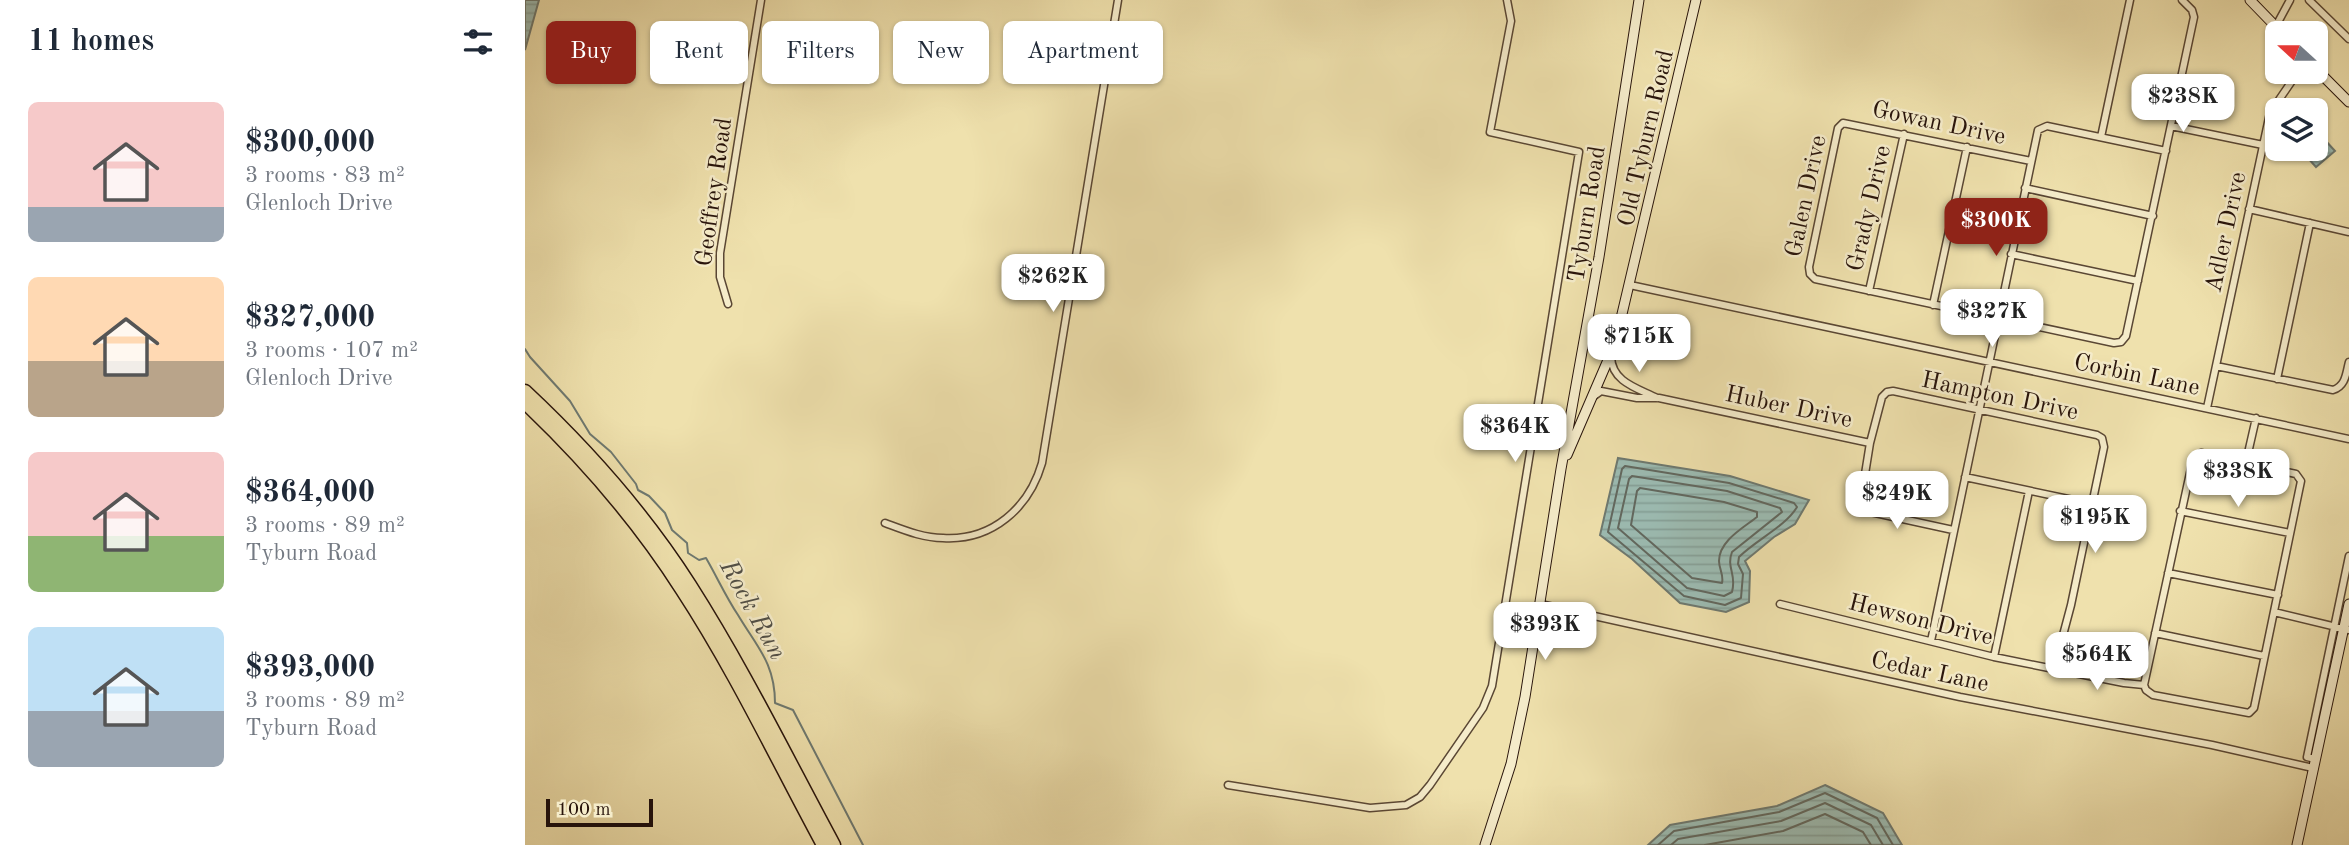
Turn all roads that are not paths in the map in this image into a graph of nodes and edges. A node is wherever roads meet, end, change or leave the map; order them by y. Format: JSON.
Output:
{"nodes":[{"id":1,"x":761,"y":0,"type":"edge"},
{"id":2,"x":1118,"y":0,"type":"edge"},
{"id":3,"x":1507,"y":0,"type":"edge"},
{"id":4,"x":1639,"y":0,"type":"edge"},
{"id":5,"x":1696,"y":0,"type":"edge"},
{"id":6,"x":2130,"y":0,"type":"edge"},
{"id":7,"x":2182,"y":0,"type":"edge"},
{"id":8,"x":2250,"y":0,"type":"edge"},
{"id":9,"x":2290,"y":0,"type":"edge"},
{"id":10,"x":2309,"y":0,"type":"edge"},
{"id":11,"x":2270,"y":21,"type":"edge"},
{"id":12,"x":2282,"y":21,"type":"edge"},
{"id":13,"x":2349,"y":39,"type":"edge"},
{"id":14,"x":2328,"y":81,"type":"edge"},
{"id":15,"x":2289,"y":84,"type":"edge"},
{"id":16,"x":2349,"y":102,"type":"edge"},
{"id":17,"x":1840,"y":125,"type":"joint"},
{"id":18,"x":2171,"y":126,"type":"junction"},
{"id":19,"x":1904,"y":134,"type":"junction"},
{"id":20,"x":2101,"y":137,"type":"junction"},
{"id":21,"x":2263,"y":145,"type":"junction"},
{"id":22,"x":1967,"y":148,"type":"junction"},
{"id":23,"x":2166,"y":151,"type":"junction"},
{"id":24,"x":2031,"y":161,"type":"junction"},
{"id":25,"x":2025,"y":188,"type":"junction"},
{"id":26,"x":2249,"y":209,"type":"junction"},
{"id":27,"x":2153,"y":215,"type":"junction"},
{"id":28,"x":2310,"y":223,"type":"junction"},
{"id":29,"x":2349,"y":232,"type":"edge"},
{"id":30,"x":2011,"y":254,"type":"junction"},
{"id":31,"x":2138,"y":281,"type":"junction"},
{"id":32,"x":1630,"y":285,"type":"junction"},
{"id":33,"x":1869,"y":291,"type":"junction"},
{"id":34,"x":728,"y":304,"type":"dead end"},
{"id":35,"x":1933,"y":305,"type":"junction"},
{"id":36,"x":1997,"y":318,"type":"junction"},
{"id":37,"x":1611,"y":353,"type":"junction"},
{"id":38,"x":1988,"y":362,"type":"junction"},
{"id":39,"x":2349,"y":362,"type":"edge"},
{"id":40,"x":2216,"y":366,"type":"junction"},
{"id":41,"x":2277,"y":379,"type":"junction"},
{"id":42,"x":525,"y":391,"type":"edge"},
{"id":43,"x":1593,"y":398,"type":"junction"},
{"id":44,"x":1659,"y":398,"type":"junction"},
{"id":45,"x":525,"y":403,"type":"edge"},
{"id":46,"x":2207,"y":408,"type":"junction"},
{"id":47,"x":1978,"y":409,"type":"junction"},
{"id":48,"x":2256,"y":418,"type":"junction"},
{"id":49,"x":2349,"y":439,"type":"edge"},
{"id":50,"x":1870,"y":443,"type":"junction"},
{"id":51,"x":2246,"y":461,"type":"junction"},
{"id":52,"x":1561,"y":469,"type":"junction"},
{"id":53,"x":1965,"y":477,"type":"junction"},
{"id":54,"x":2029,"y":491,"type":"junction"},
{"id":55,"x":2092,"y":504,"type":"junction"},
{"id":56,"x":2181,"y":511,"type":"junction"},
{"id":57,"x":885,"y":523,"type":"dead end"},
{"id":58,"x":1954,"y":530,"type":"junction"},
{"id":59,"x":2290,"y":533,"type":"junction"},
{"id":60,"x":2349,"y":556,"type":"edge"},
{"id":61,"x":2168,"y":573,"type":"junction"},
{"id":62,"x":2278,"y":595,"type":"junction"},
{"id":63,"x":1540,"y":604,"type":"junction"},
{"id":64,"x":1780,"y":604,"type":"dead end"},
{"id":65,"x":2349,"y":604,"type":"edge"},
{"id":66,"x":2274,"y":612,"type":"junction"},
{"id":67,"x":2342,"y":628,"type":"edge"},
{"id":68,"x":2155,"y":633,"type":"junction"},
{"id":69,"x":1931,"y":641,"type":"junction"},
{"id":70,"x":2264,"y":656,"type":"junction"},
{"id":71,"x":1994,"y":657,"type":"junction"},
{"id":72,"x":2054,"y":669,"type":"junction"},
{"id":73,"x":2144,"y":685,"type":"junction"},
{"id":74,"x":2314,"y":763,"type":"junction"},
{"id":75,"x":1228,"y":785,"type":"dead end"},
{"id":76,"x":823,"y":845,"type":"edge"},
{"id":77,"x":834,"y":845,"type":"edge"},
{"id":78,"x":1485,"y":845,"type":"edge"},
{"id":79,"x":2297,"y":845,"type":"edge"}],
"edges":[{"from":1,"to":34,"type":"street","name":"Geoffrey Road"},
{"from":2,"to":57,"type":"street"},
{"from":3,"to":75,"type":"street"},
{"from":4,"to":52,"type":"main road","name":"Tyburn Road"},
{"from":5,"to":32,"type":"main road","name":"Old Tyburn Road"},
{"from":6,"to":20,"type":"street"},
{"from":7,"to":18,"type":"street"},
{"from":8,"to":11,"type":"main road"},
{"from":9,"to":12,"type":"street"},
{"from":10,"to":13,"type":"street"},
{"from":14,"to":16,"type":"main road"},
{"from":15,"to":21,"type":"street","name":"Adler Drive"},
{"from":17,"to":19,"type":"street","name":"Gowan Drive"},
{"from":17,"to":33,"type":"street","name":"Galen Drive"},
{"from":18,"to":21,"type":"street"},
{"from":18,"to":23,"type":"street"},
{"from":19,"to":22,"type":"street","name":"Gowan Drive"},
{"from":19,"to":33,"type":"street","name":"Grady Drive"},
{"from":20,"to":23,"type":"street"},
{"from":20,"to":24,"type":"street"},
{"from":21,"to":26,"type":"street","name":"Adler Drive"},
{"from":22,"to":24,"type":"street","name":"Gowan Drive"},
{"from":22,"to":35,"type":"street"},
{"from":23,"to":27,"type":"street"},
{"from":24,"to":25,"type":"street"},
{"from":25,"to":27,"type":"street"},
{"from":25,"to":30,"type":"street"},
{"from":26,"to":28,"type":"street"},
{"from":26,"to":40,"type":"street","name":"Adler Drive"},
{"from":27,"to":31,"type":"street"},
{"from":28,"to":29,"type":"street"},
{"from":28,"to":41,"type":"street"},
{"from":30,"to":31,"type":"street"},
{"from":30,"to":36,"type":"street"},
{"from":31,"to":36,"type":"street"},
{"from":32,"to":37,"type":"main road","name":"Old Tyburn Road"},
{"from":32,"to":38,"type":"street","name":"Corbin Lane"},
{"from":33,"to":35,"type":"street"},
{"from":35,"to":36,"type":"street"},
{"from":36,"to":38,"type":"street"},
{"from":37,"to":43,"type":"main road","name":"Old Tyburn Road"},
{"from":37,"to":44,"type":"street","name":"Huber Drive"},
{"from":38,"to":46,"type":"street","name":"Corbin Lane"},
{"from":38,"to":47,"type":"street"},
{"from":39,"to":41,"type":"street"},
{"from":40,"to":41,"type":"street"},
{"from":40,"to":46,"type":"street","name":"Adler Drive"},
{"from":42,"to":77,"type":"highway"},
{"from":43,"to":44,"type":"street","name":"Huber Drive"},
{"from":43,"to":52,"type":"main road","name":"Old Tyburn Road"},
{"from":44,"to":50,"type":"street","name":"Huber Drive"},
{"from":45,"to":76,"type":"highway"},
{"from":46,"to":48,"type":"street","name":"Corbin Lane"},
{"from":47,"to":50,"type":"street","name":"Hampton Drive"},
{"from":47,"to":53,"type":"street"},
{"from":47,"to":55,"type":"street","name":"Hampton Drive"},
{"from":48,"to":49,"type":"street","name":"Corbin Lane"},
{"from":48,"to":51,"type":"street"},
{"from":50,"to":58,"type":"street"},
{"from":51,"to":56,"type":"street"},
{"from":51,"to":59,"type":"street"},
{"from":52,"to":63,"type":"main road","name":"Tyburn Road"},
{"from":53,"to":54,"type":"street"},
{"from":53,"to":58,"type":"street"},
{"from":54,"to":55,"type":"street"},
{"from":54,"to":71,"type":"street"},
{"from":55,"to":72,"type":"street"},
{"from":56,"to":59,"type":"street"},
{"from":56,"to":61,"type":"street"},
{"from":58,"to":69,"type":"street"},
{"from":59,"to":62,"type":"street"},
{"from":60,"to":67,"type":"street"},
{"from":61,"to":62,"type":"street"},
{"from":61,"to":68,"type":"street"},
{"from":62,"to":66,"type":"street"},
{"from":63,"to":74,"type":"street","name":"Cedar Lane"},
{"from":63,"to":78,"type":"main road","name":"Tyburn Road"},
{"from":64,"to":69,"type":"street","name":"Hewson Drive"},
{"from":65,"to":67,"type":"main road"},
{"from":66,"to":67,"type":"street"},
{"from":66,"to":70,"type":"street"},
{"from":67,"to":74,"type":"main road"},
{"from":68,"to":70,"type":"street"},
{"from":68,"to":73,"type":"street"},
{"from":69,"to":71,"type":"street","name":"Hewson Drive"},
{"from":70,"to":73,"type":"street","name":"Hewson Drive"},
{"from":71,"to":72,"type":"street","name":"Hewson Drive"},
{"from":72,"to":73,"type":"street","name":"Hewson Drive"},
{"from":74,"to":79,"type":"main road"}]}
